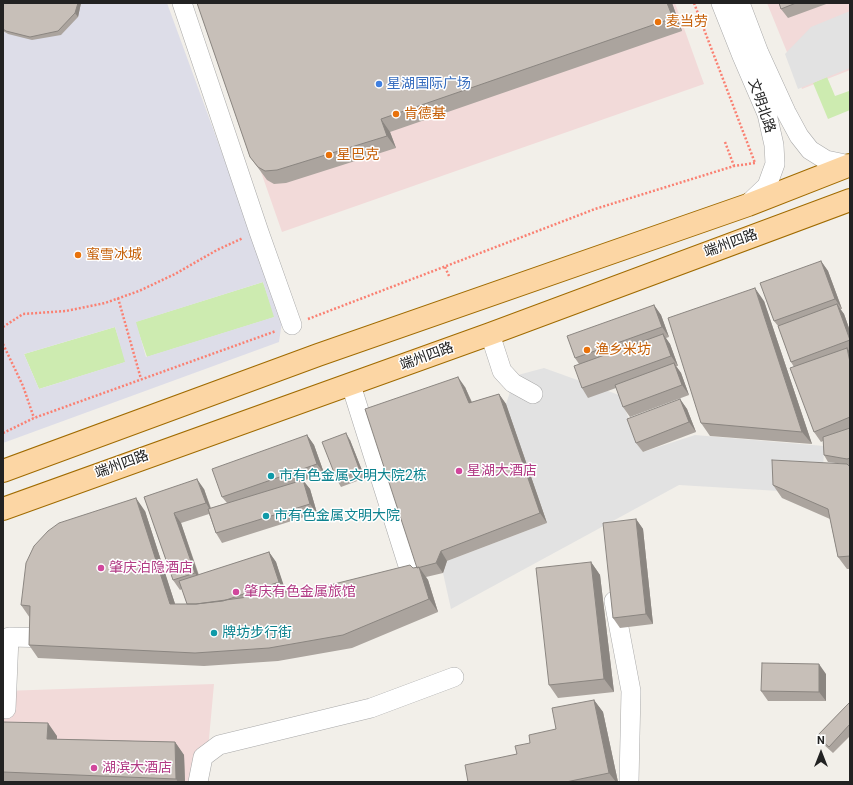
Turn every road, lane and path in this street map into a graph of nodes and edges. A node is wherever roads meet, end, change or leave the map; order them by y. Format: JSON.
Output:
{"nodes":[{"id":1,"x":182,"y":3,"type":"edge"},
{"id":2,"x":694,"y":3,"type":"edge"},
{"id":3,"x":721,"y":3,"type":"edge"},
{"id":4,"x":740,"y":3,"type":"edge"},
{"id":5,"x":725,"y":142,"type":"dead end"},
{"id":6,"x":754,"y":163,"type":"junction"},
{"id":7,"x":775,"y":164,"type":"junction"},
{"id":8,"x":850,"y":165,"type":"edge"},
{"id":9,"x":734,"y":166,"type":"junction"},
{"id":10,"x":849,"y":202,"type":"edge"},
{"id":11,"x":748,"y":204,"type":"junction"},
{"id":12,"x":259,"y":232,"type":"junction"},
{"id":13,"x":445,"y":267,"type":"junction"},
{"id":14,"x":449,"y":276,"type":"dead end"},
{"id":15,"x":118,"y":298,"type":"junction"},
{"id":16,"x":292,"y":325,"type":"junction"},
{"id":17,"x":3,"y":327,"type":"edge"},
{"id":18,"x":490,"y":334,"type":"junction"},
{"id":19,"x":3,"y":344,"type":"edge"},
{"id":20,"x":502,"y":371,"type":"dead end"},
{"id":21,"x":141,"y":379,"type":"junction"},
{"id":22,"x":351,"y":384,"type":"junction"},
{"id":23,"x":34,"y":418,"type":"junction"},
{"id":24,"x":3,"y":433,"type":"edge"},
{"id":25,"x":3,"y":471,"type":"edge"},
{"id":26,"x":3,"y":509,"type":"edge"},
{"id":27,"x":611,"y":585,"type":"edge"},
{"id":28,"x":400,"y":593,"type":"edge"},
{"id":29,"x":72,"y":639,"type":"edge"},
{"id":30,"x":454,"y":677,"type":"dead end"},
{"id":31,"x":6,"y":709,"type":"dead end"},
{"id":32,"x":198,"y":782,"type":"edge"},
{"id":33,"x":629,"y":782,"type":"edge"}],
"edges":[{"from":1,"to":12,"type":"street"},
{"from":2,"to":6,"type":"path"},
{"from":3,"to":7,"type":"street","name":"文明北路"},
{"from":4,"to":8,"type":"street","name":"文明北路"},
{"from":5,"to":9,"type":"path"},
{"from":6,"to":7,"type":"path"},
{"from":6,"to":9,"type":"path"},
{"from":7,"to":11,"type":"street","name":"文明北路"},
{"from":8,"to":11,"type":"main road"},
{"from":9,"to":13,"type":"path"},
{"from":10,"to":18,"type":"main road","name":"端州四路"},
{"from":11,"to":25,"type":"main road"},
{"from":12,"to":15,"type":"path"},
{"from":12,"to":16,"type":"street"},
{"from":13,"to":14,"type":"path"},
{"from":13,"to":16,"type":"path"},
{"from":15,"to":17,"type":"path"},
{"from":15,"to":21,"type":"path"},
{"from":16,"to":21,"type":"path"},
{"from":18,"to":20,"type":"street"},
{"from":18,"to":22,"type":"main road","name":"端州四路"},
{"from":19,"to":23,"type":"path"},
{"from":21,"to":23,"type":"path"},
{"from":22,"to":26,"type":"main road","name":"端州四路"},
{"from":22,"to":28,"type":"street"},
{"from":23,"to":24,"type":"path"},
{"from":27,"to":33,"type":"street"},
{"from":29,"to":31,"type":"street"},
{"from":30,"to":32,"type":"street"}]}
